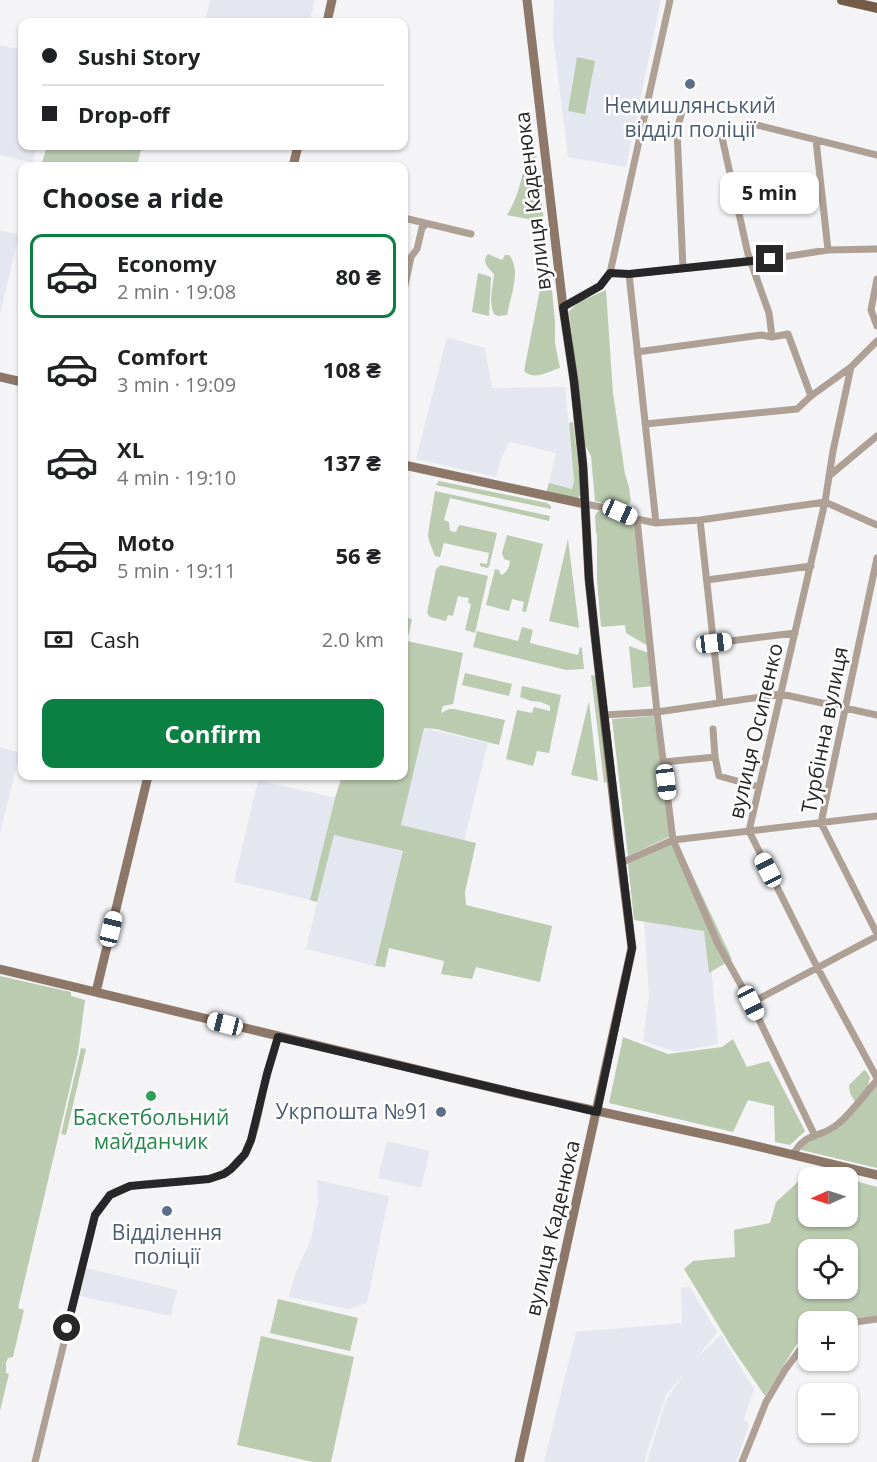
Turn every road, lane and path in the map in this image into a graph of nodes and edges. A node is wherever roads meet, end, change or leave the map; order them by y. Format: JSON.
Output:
{"nodes":[{"id":1,"x":332,"y":0,"type":"edge"},
{"id":2,"x":527,"y":0,"type":"edge"},
{"id":3,"x":670,"y":0,"type":"edge"},
{"id":4,"x":842,"y":0,"type":"edge"},
{"id":5,"x":877,"y":8,"type":"edge"},
{"id":6,"x":328,"y":18,"type":"edge"},
{"id":7,"x":682,"y":108,"type":"dead end"},
{"id":8,"x":749,"y":123,"type":"dead end"},
{"id":9,"x":721,"y":133,"type":"dead end"},
{"id":10,"x":816,"y":140,"type":"junction"},
{"id":11,"x":877,"y":155,"type":"edge"},
{"id":12,"x":408,"y":219,"type":"edge"},
{"id":13,"x":426,"y":224,"type":"junction"},
{"id":14,"x":471,"y":234,"type":"dead end"},
{"id":15,"x":877,"y":249,"type":"edge"},
{"id":16,"x":828,"y":250,"type":"junction"},
{"id":17,"x":751,"y":262,"type":"junction"},
{"id":18,"x":683,"y":269,"type":"junction"},
{"id":19,"x":408,"y":271,"type":"edge"},
{"id":20,"x":610,"y":273,"type":"junction"},
{"id":21,"x":629,"y":274,"type":"junction"},
{"id":22,"x":877,"y":279,"type":"edge"},
{"id":23,"x":563,"y":307,"type":"junction"},
{"id":24,"x":877,"y":326,"type":"edge"},
{"id":25,"x":772,"y":337,"type":"junction"},
{"id":26,"x":877,"y":341,"type":"edge"},
{"id":27,"x":638,"y":352,"type":"junction"},
{"id":28,"x":851,"y":367,"type":"junction"},
{"id":29,"x":0,"y":377,"type":"edge"},
{"id":30,"x":18,"y":381,"type":"edge"},
{"id":31,"x":811,"y":396,"type":"junction"},
{"id":32,"x":645,"y":424,"type":"junction"},
{"id":33,"x":877,"y":436,"type":"edge"},
{"id":34,"x":408,"y":466,"type":"edge"},
{"id":35,"x":829,"y":476,"type":"junction"},
{"id":36,"x":825,"y":502,"type":"junction"},
{"id":37,"x":585,"y":504,"type":"junction"},
{"id":38,"x":638,"y":519,"type":"junction"},
{"id":39,"x":700,"y":520,"type":"junction"},
{"id":40,"x":656,"y":523,"type":"junction"},
{"id":41,"x":877,"y":525,"type":"edge"},
{"id":42,"x":877,"y":558,"type":"edge"},
{"id":43,"x":811,"y":566,"type":"junction"},
{"id":44,"x":707,"y":580,"type":"junction"},
{"id":45,"x":795,"y":633,"type":"junction"},
{"id":46,"x":714,"y":643,"type":"junction"},
{"id":47,"x":781,"y":694,"type":"junction"},
{"id":48,"x":720,"y":702,"type":"junction"},
{"id":49,"x":845,"y":708,"type":"junction"},
{"id":50,"x":657,"y":712,"type":"junction"},
{"id":51,"x":604,"y":715,"type":"junction"},
{"id":52,"x":877,"y":715,"type":"edge"},
{"id":53,"x":712,"y":729,"type":"dead end"},
{"id":54,"x":715,"y":757,"type":"junction"},
{"id":55,"x":664,"y":762,"type":"junction"},
{"id":56,"x":146,"y":780,"type":"edge"},
{"id":57,"x":759,"y":787,"type":"junction"},
{"id":58,"x":877,"y":816,"type":"edge"},
{"id":59,"x":821,"y":823,"type":"junction"},
{"id":60,"x":749,"y":831,"type":"junction"},
{"id":61,"x":673,"y":840,"type":"junction"},
{"id":62,"x":621,"y":863,"type":"junction"},
{"id":63,"x":877,"y":935,"type":"edge"},
{"id":64,"x":817,"y":967,"type":"junction"},
{"id":65,"x":0,"y":969,"type":"edge"},
{"id":66,"x":96,"y":992,"type":"junction"},
{"id":67,"x":751,"y":1003,"type":"junction"},
{"id":68,"x":278,"y":1037,"type":"junction"},
{"id":69,"x":877,"y":1079,"type":"edge"},
{"id":70,"x":597,"y":1112,"type":"junction"},
{"id":71,"x":815,"y":1136,"type":"junction"},
{"id":72,"x":793,"y":1155,"type":"junction"},
{"id":73,"x":877,"y":1175,"type":"edge"},
{"id":74,"x":877,"y":1319,"type":"edge"},
{"id":75,"x":858,"y":1322,"type":"edge"},
{"id":76,"x":798,"y":1352,"type":"edge"},
{"id":77,"x":35,"y":1462,"type":"edge"},
{"id":78,"x":519,"y":1462,"type":"edge"},
{"id":79,"x":742,"y":1462,"type":"edge"}],
"edges":[{"from":1,"to":6,"type":"street"},
{"from":2,"to":23,"type":"street","name":"вулиця Каденюка"},
{"from":3,"to":20,"type":"street"},
{"from":4,"to":5,"type":"main road"},
{"from":7,"to":18,"type":"street"},
{"from":8,"to":10,"type":"street"},
{"from":9,"to":17,"type":"street"},
{"from":10,"to":11,"type":"street"},
{"from":10,"to":16,"type":"street"},
{"from":12,"to":13,"type":"street"},
{"from":13,"to":14,"type":"street"},
{"from":13,"to":19,"type":"street"},
{"from":15,"to":16,"type":"street"},
{"from":16,"to":17,"type":"street"},
{"from":17,"to":18,"type":"street"},
{"from":17,"to":25,"type":"street"},
{"from":18,"to":21,"type":"street"},
{"from":20,"to":21,"type":"street"},
{"from":20,"to":23,"type":"street"},
{"from":21,"to":27,"type":"street"},
{"from":22,"to":24,"type":"street"},
{"from":23,"to":37,"type":"street","name":"вулиця Каденюка"},
{"from":25,"to":27,"type":"street"},
{"from":25,"to":31,"type":"street"},
{"from":26,"to":28,"type":"street"},
{"from":27,"to":32,"type":"street"},
{"from":28,"to":31,"type":"street"},
{"from":28,"to":35,"type":"street","name":"вулиця Осипенко"},
{"from":29,"to":30,"type":"street"},
{"from":31,"to":32,"type":"street"},
{"from":32,"to":40,"type":"street"},
{"from":33,"to":35,"type":"street"},
{"from":34,"to":37,"type":"street"},
{"from":35,"to":36,"type":"street","name":"вулиця Осипенко"},
{"from":36,"to":39,"type":"street"},
{"from":36,"to":41,"type":"street"},
{"from":36,"to":43,"type":"street","name":"вулиця Осипенко"},
{"from":37,"to":38,"type":"street"},
{"from":37,"to":51,"type":"street","name":"вулиця Каденюка"},
{"from":38,"to":40,"type":"street"},
{"from":38,"to":50,"type":"street"},
{"from":39,"to":40,"type":"street"},
{"from":39,"to":44,"type":"street"},
{"from":42,"to":49,"type":"street","name":"Турбінна вулиця"},
{"from":43,"to":44,"type":"street"},
{"from":43,"to":45,"type":"street","name":"вулиця Осипенко"},
{"from":44,"to":46,"type":"street"},
{"from":45,"to":46,"type":"street"},
{"from":45,"to":47,"type":"street","name":"вулиця Осипенко"},
{"from":46,"to":48,"type":"street"},
{"from":47,"to":48,"type":"street"},
{"from":47,"to":49,"type":"street"},
{"from":47,"to":57,"type":"street","name":"вулиця Осипенко"},
{"from":48,"to":50,"type":"street"},
{"from":49,"to":52,"type":"street"},
{"from":49,"to":59,"type":"street","name":"Турбінна вулиця"},
{"from":50,"to":51,"type":"street"},
{"from":50,"to":55,"type":"street"},
{"from":51,"to":62,"type":"street","name":"вулиця Каденюка"},
{"from":53,"to":54,"type":"street"},
{"from":54,"to":55,"type":"street"},
{"from":54,"to":57,"type":"street"},
{"from":55,"to":61,"type":"street"},
{"from":56,"to":66,"type":"street"},
{"from":57,"to":60,"type":"street","name":"вулиця Осипенко"},
{"from":58,"to":59,"type":"street"},
{"from":59,"to":60,"type":"street"},
{"from":59,"to":63,"type":"street","name":"Турбінна вулиця"},
{"from":60,"to":61,"type":"street"},
{"from":60,"to":64,"type":"street","name":"вулиця Осипенко"},
{"from":61,"to":62,"type":"street"},
{"from":61,"to":67,"type":"street"},
{"from":62,"to":70,"type":"street","name":"вулиця Каденюка"},
{"from":63,"to":64,"type":"street"},
{"from":64,"to":67,"type":"street"},
{"from":64,"to":69,"type":"street","name":"вулиця Осипенко"},
{"from":65,"to":66,"type":"street"},
{"from":66,"to":68,"type":"street"},
{"from":67,"to":71,"type":"street"},
{"from":68,"to":70,"type":"street"},
{"from":68,"to":77,"type":"street"},
{"from":69,"to":71,"type":"street"},
{"from":70,"to":72,"type":"street"},
{"from":70,"to":78,"type":"street","name":"вулиця Каденюка"},
{"from":71,"to":72,"type":"street"},
{"from":72,"to":73,"type":"street"},
{"from":74,"to":75,"type":"street"},
{"from":76,"to":79,"type":"street"}]}
